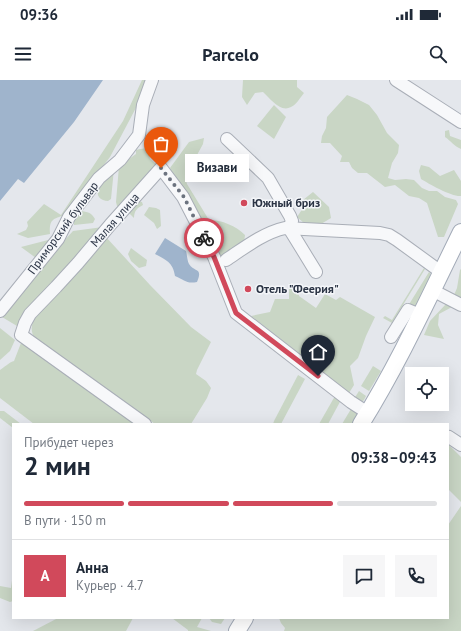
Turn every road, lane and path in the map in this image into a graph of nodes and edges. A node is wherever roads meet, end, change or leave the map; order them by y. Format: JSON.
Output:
{"nodes":[{"id":1,"x":152,"y":80,"type":"edge"},
{"id":2,"x":396,"y":80,"type":"edge"},
{"id":3,"x":461,"y":122,"type":"edge"},
{"id":4,"x":228,"y":139,"type":"dead end"},
{"id":5,"x":289,"y":228,"type":"junction"},
{"id":6,"x":461,"y":232,"type":"edge"},
{"id":7,"x":226,"y":260,"type":"dead end"},
{"id":8,"x":316,"y":272,"type":"dead end"},
{"id":9,"x":441,"y":272,"type":"junction"},
{"id":10,"x":432,"y":290,"type":"junction"},
{"id":11,"x":461,"y":305,"type":"edge"},
{"id":12,"x":0,"y":311,"type":"edge"},
{"id":13,"x":420,"y":315,"type":"junction"},
{"id":14,"x":391,"y":337,"type":"dead end"},
{"id":15,"x":365,"y":419,"type":"edge"},
{"id":16,"x":144,"y":423,"type":"edge"},
{"id":17,"x":449,"y":437,"type":"edge"},
{"id":18,"x":461,"y":446,"type":"edge"},
{"id":19,"x":244,"y":619,"type":"edge"},
{"id":20,"x":237,"y":631,"type":"edge"}],
"edges":[{"from":1,"to":12,"type":"street","name":"Приморский бульвар"},
{"from":2,"to":3,"type":"street"},
{"from":4,"to":5,"type":"street"},
{"from":5,"to":7,"type":"street"},
{"from":5,"to":8,"type":"street"},
{"from":5,"to":9,"type":"street"},
{"from":6,"to":9,"type":"main road"},
{"from":9,"to":10,"type":"main road"},
{"from":10,"to":11,"type":"street"},
{"from":10,"to":13,"type":"main road"},
{"from":13,"to":14,"type":"street"},
{"from":13,"to":15,"type":"main road"},
{"from":15,"to":16,"type":"street","name":"Малая улица"},
{"from":17,"to":18,"type":"street"},
{"from":19,"to":20,"type":"main road"}]}
